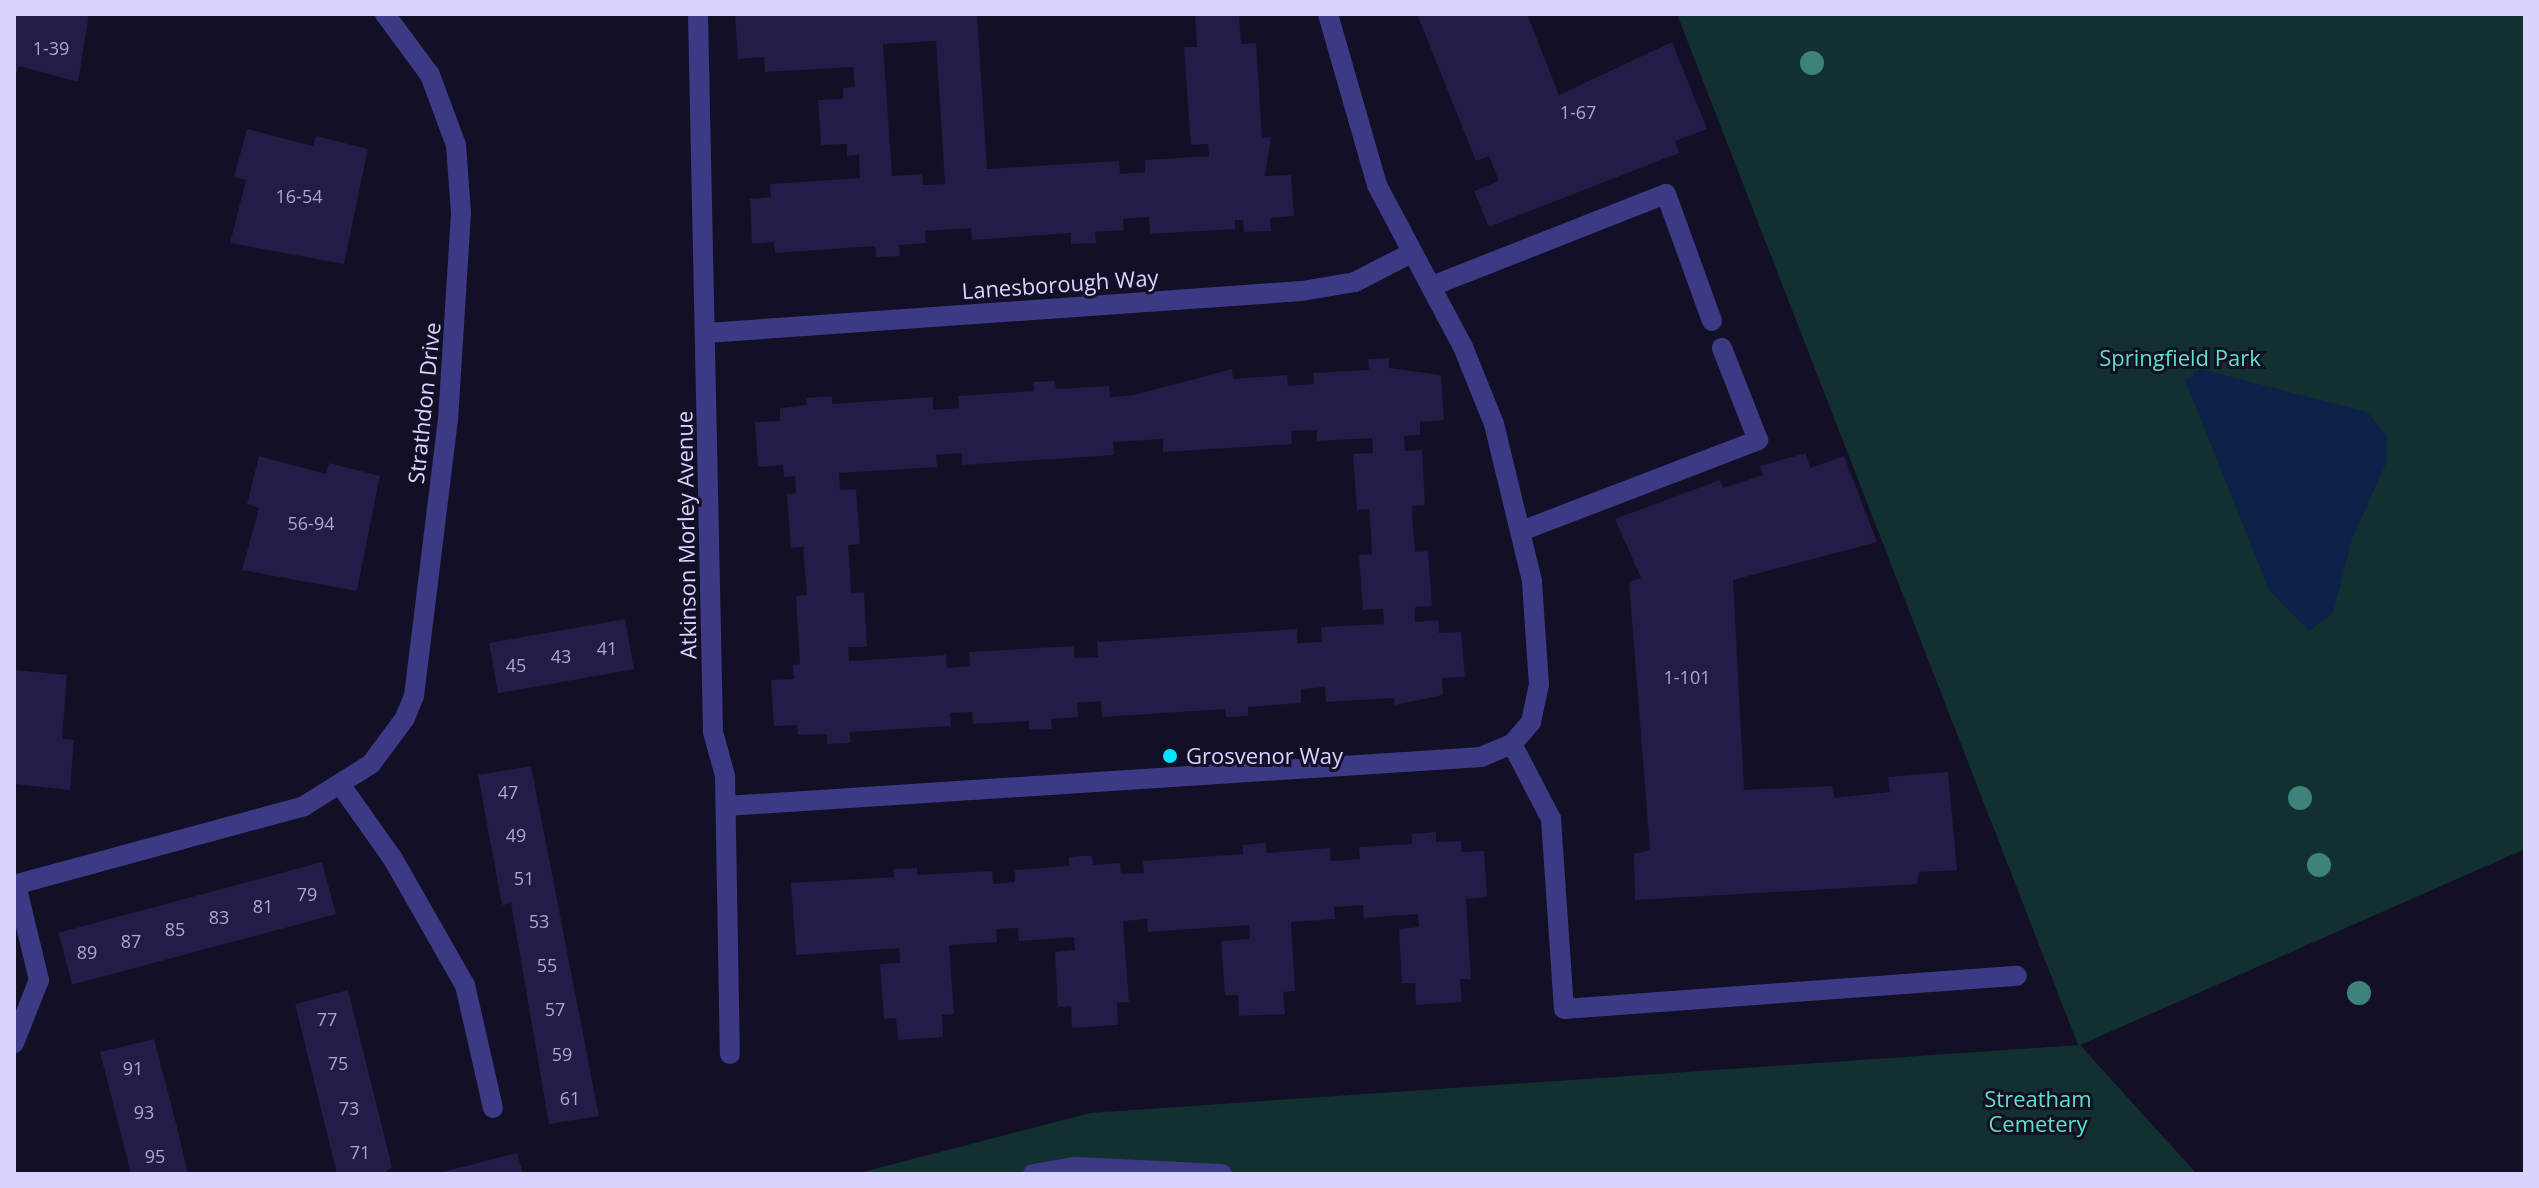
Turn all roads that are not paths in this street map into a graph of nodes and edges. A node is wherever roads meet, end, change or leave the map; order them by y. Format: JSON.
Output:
{"nodes":[{"id":1,"x":385,"y":14,"type":"edge"},
{"id":2,"x":698,"y":14,"type":"edge"},
{"id":3,"x":1328,"y":14,"type":"edge"},
{"id":4,"x":1411,"y":253,"type":"junction"},
{"id":5,"x":1432,"y":286,"type":"junction"},
{"id":6,"x":1712,"y":321,"type":"dead end"},
{"id":7,"x":706,"y":333,"type":"junction"},
{"id":8,"x":1722,"y":348,"type":"dead end"},
{"id":9,"x":1524,"y":530,"type":"junction"},
{"id":10,"x":1512,"y":744,"type":"junction"},
{"id":11,"x":342,"y":787,"type":"junction"},
{"id":12,"x":726,"y":806,"type":"junction"},
{"id":13,"x":15,"y":885,"type":"edge"},
{"id":14,"x":2017,"y":976,"type":"dead end"},
{"id":15,"x":14,"y":1043,"type":"edge"},
{"id":16,"x":730,"y":1054,"type":"dead end"},
{"id":17,"x":493,"y":1108,"type":"dead end"},
{"id":18,"x":1033,"y":1174,"type":"edge"},
{"id":19,"x":1222,"y":1174,"type":"edge"}],
"edges":[{"from":1,"to":11,"type":"street","name":"Strathdon Drive"},
{"from":2,"to":7,"type":"street","name":"Atkinson Morley Avenue"},
{"from":3,"to":4,"type":"street"},
{"from":4,"to":5,"type":"street"},
{"from":4,"to":7,"type":"street","name":"Lanesborough Way"},
{"from":5,"to":6,"type":"street"},
{"from":5,"to":9,"type":"street"},
{"from":7,"to":12,"type":"street","name":"Atkinson Morley Avenue"},
{"from":8,"to":9,"type":"street"},
{"from":9,"to":10,"type":"street"},
{"from":10,"to":12,"type":"street"},
{"from":10,"to":14,"type":"street"},
{"from":11,"to":13,"type":"street","name":"Strathdon Drive"},
{"from":11,"to":17,"type":"street"},
{"from":12,"to":16,"type":"street","name":"Atkinson Morley Avenue"},
{"from":13,"to":15,"type":"street","name":"Strathdon Drive"},
{"from":18,"to":19,"type":"street"}]}
